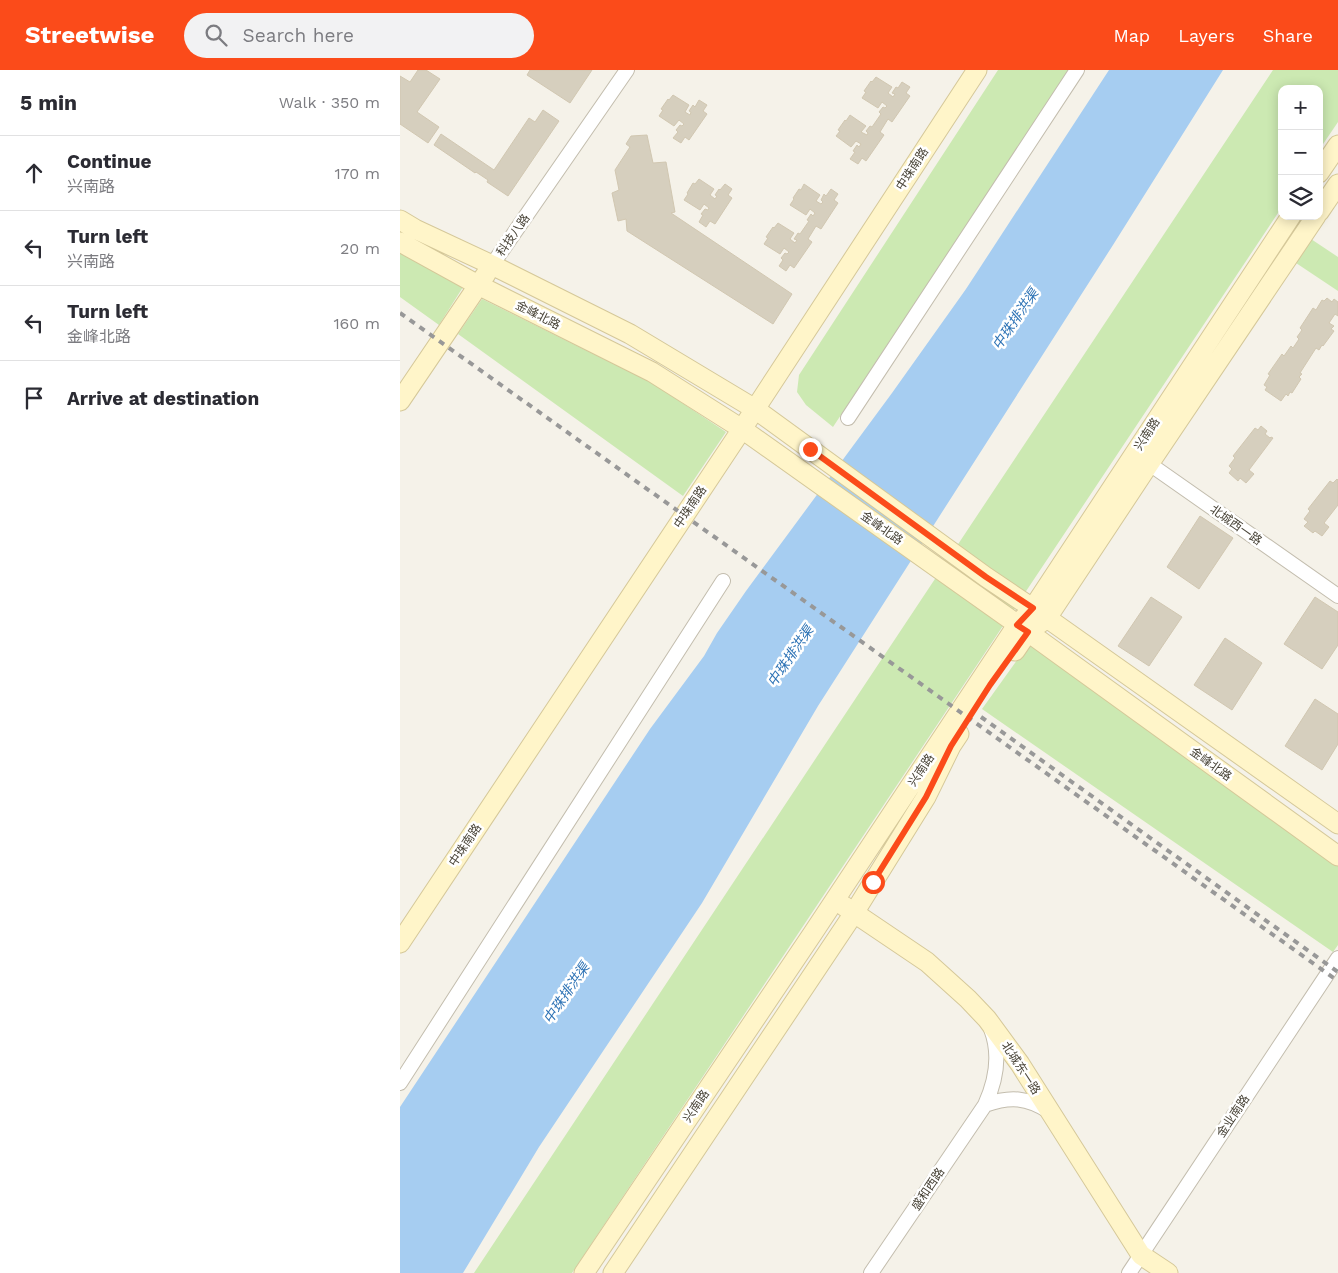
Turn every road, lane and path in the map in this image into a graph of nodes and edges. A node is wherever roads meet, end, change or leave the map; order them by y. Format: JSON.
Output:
{"nodes":[{"id":1,"x":626,"y":70,"type":"edge"},
{"id":2,"x":977,"y":70,"type":"edge"},
{"id":3,"x":1077,"y":70,"type":"edge"},
{"id":4,"x":1338,"y":145,"type":"edge"},
{"id":5,"x":1323,"y":167,"type":"edge"},
{"id":6,"x":1338,"y":184,"type":"edge"},
{"id":7,"x":1323,"y":206,"type":"edge"},
{"id":8,"x":400,"y":220,"type":"edge"},
{"id":9,"x":1289,"y":220,"type":"edge"},
{"id":10,"x":1313,"y":220,"type":"edge"},
{"id":11,"x":400,"y":242,"type":"edge"},
{"id":12,"x":492,"y":265,"type":"junction"},
{"id":13,"x":478,"y":285,"type":"junction"},
{"id":14,"x":400,"y":402,"type":"edge"},
{"id":15,"x":755,"y":409,"type":"junction"},
{"id":16,"x":848,"y":418,"type":"dead end"},
{"id":17,"x":742,"y":429,"type":"junction"},
{"id":18,"x":1142,"y":458,"type":"junction"},
{"id":19,"x":723,"y":582,"type":"dead end"},
{"id":20,"x":1338,"y":595,"type":"edge"},
{"id":21,"x":1040,"y":613,"type":"junction"},
{"id":22,"x":1023,"y":629,"type":"junction"},
{"id":23,"x":1338,"y":824,"type":"edge"},
{"id":24,"x":1338,"y":856,"type":"edge"},
{"id":25,"x":835,"y":900,"type":"junction"},
{"id":26,"x":854,"y":913,"type":"junction"},
{"id":27,"x":400,"y":943,"type":"edge"},
{"id":28,"x":1338,"y":958,"type":"edge"},
{"id":29,"x":987,"y":1019,"type":"junction"},
{"id":30,"x":400,"y":1083,"type":"edge"},
{"id":31,"x":985,"y":1105,"type":"junction"},
{"id":32,"x":1050,"y":1112,"type":"junction"},
{"id":33,"x":1141,"y":1255,"type":"junction"},
{"id":34,"x":584,"y":1273,"type":"edge"},
{"id":35,"x":613,"y":1273,"type":"edge"},
{"id":36,"x":871,"y":1273,"type":"edge"},
{"id":37,"x":1129,"y":1273,"type":"edge"},
{"id":38,"x":1168,"y":1273,"type":"edge"}],
"edges":[{"from":1,"to":12,"type":"street","name":"科技八路"},
{"from":2,"to":15,"type":"street","name":"中珠南路"},
{"from":3,"to":16,"type":"street"},
{"from":4,"to":5,"type":"street"},
{"from":6,"to":7,"type":"street"},
{"from":8,"to":12,"type":"street","name":"金峰北路"},
{"from":9,"to":18,"type":"street","name":"兴南路"},
{"from":10,"to":18,"type":"street","name":"兴南路"},
{"from":11,"to":13,"type":"street","name":"金峰北路"},
{"from":12,"to":13,"type":"street","name":"科技八路"},
{"from":12,"to":15,"type":"street","name":"金峰北路"},
{"from":13,"to":14,"type":"street","name":"科技八路"},
{"from":13,"to":17,"type":"street","name":"金峰北路"},
{"from":15,"to":17,"type":"street","name":"中珠南路"},
{"from":15,"to":21,"type":"street","name":"金峰北路"},
{"from":17,"to":22,"type":"street","name":"金峰北路"},
{"from":17,"to":27,"type":"street","name":"中珠南路"},
{"from":18,"to":20,"type":"street","name":"北城西一路"},
{"from":18,"to":21,"type":"street","name":"兴南路"},
{"from":19,"to":30,"type":"street"},
{"from":21,"to":22,"type":"street","name":"兴南路"},
{"from":21,"to":23,"type":"street","name":"金峰北路"},
{"from":22,"to":24,"type":"street","name":"金峰北路"},
{"from":22,"to":25,"type":"street","name":"兴南路"},
{"from":22,"to":26,"type":"street","name":"兴南路"},
{"from":25,"to":26,"type":"street","name":"北城东一路"},
{"from":25,"to":34,"type":"street","name":"兴南路"},
{"from":26,"to":29,"type":"street","name":"北城东一路"},
{"from":26,"to":35,"type":"street","name":"兴南路"},
{"from":28,"to":33,"type":"street","name":"金业南路"},
{"from":29,"to":31,"type":"street","name":"盛和西路"},
{"from":29,"to":32,"type":"street","name":"北城东一路"},
{"from":31,"to":32,"type":"street"},
{"from":31,"to":36,"type":"street","name":"盛和西路"},
{"from":32,"to":33,"type":"street","name":"北城东一路"},
{"from":33,"to":37,"type":"street","name":"金业南路"},
{"from":33,"to":38,"type":"street","name":"北城东一路"}]}
